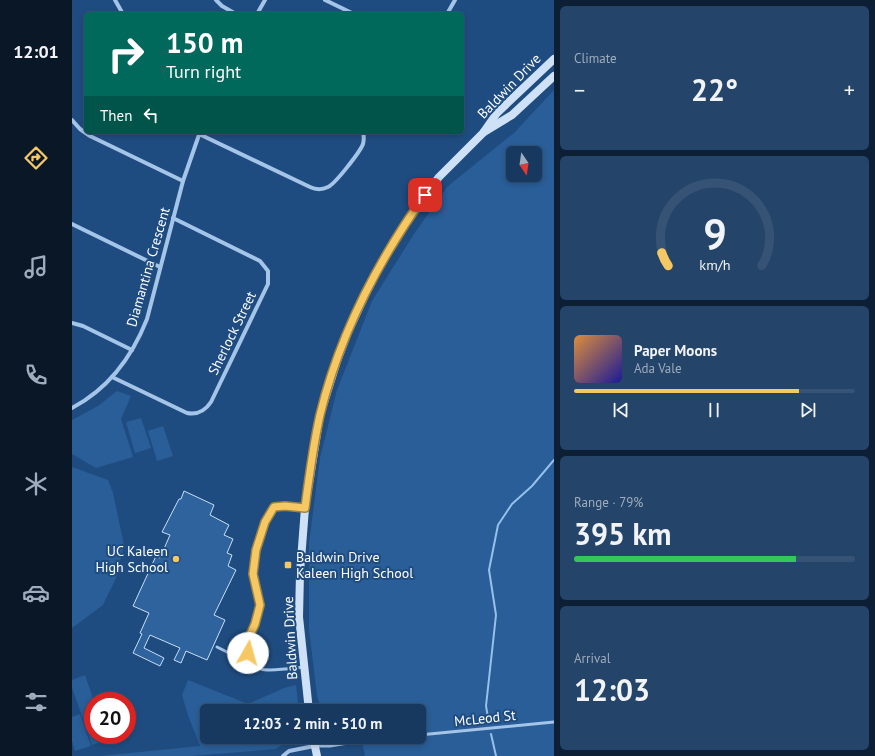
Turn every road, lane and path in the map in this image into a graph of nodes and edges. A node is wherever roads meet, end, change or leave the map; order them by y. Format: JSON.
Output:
{"nodes":[{"id":1,"x":115,"y":0,"type":"edge"},
{"id":2,"x":216,"y":0,"type":"edge"},
{"id":3,"x":265,"y":0,"type":"edge"},
{"id":4,"x":325,"y":0,"type":"edge"},
{"id":5,"x":455,"y":0,"type":"edge"},
{"id":6,"x":122,"y":12,"type":"edge"},
{"id":7,"x":232,"y":12,"type":"edge"},
{"id":8,"x":258,"y":12,"type":"edge"},
{"id":9,"x":350,"y":12,"type":"edge"},
{"id":10,"x":448,"y":12,"type":"edge"},
{"id":11,"x":554,"y":59,"type":"edge"},
{"id":12,"x":554,"y":76,"type":"edge"},
{"id":13,"x":72,"y":120,"type":"edge"},
{"id":14,"x":84,"y":132,"type":"edge"},
{"id":15,"x":483,"y":133,"type":"junction"},
{"id":16,"x":87,"y":134,"type":"edge"},
{"id":17,"x":200,"y":134,"type":"edge"},
{"id":18,"x":202,"y":134,"type":"edge"},
{"id":19,"x":363,"y":134,"type":"edge"},
{"id":20,"x":183,"y":181,"type":"junction"},
{"id":21,"x":173,"y":218,"type":"junction"},
{"id":22,"x":72,"y":224,"type":"edge"},
{"id":23,"x":160,"y":267,"type":"junction"},
{"id":24,"x":72,"y":323,"type":"edge"},
{"id":25,"x":132,"y":350,"type":"junction"},
{"id":26,"x":112,"y":377,"type":"junction"},
{"id":27,"x":72,"y":408,"type":"edge"},
{"id":28,"x":305,"y":508,"type":"junction"},
{"id":29,"x":217,"y":647,"type":"dead end"},
{"id":30,"x":248,"y":653,"type":"junction"},
{"id":31,"x":304,"y":668,"type":"junction"},
{"id":32,"x":308,"y":704,"type":"edge"},
{"id":33,"x":554,"y":722,"type":"edge"},
{"id":34,"x":426,"y":734,"type":"edge"},
{"id":35,"x":342,"y":744,"type":"edge"},
{"id":36,"x":314,"y":746,"type":"junction"},
{"id":37,"x":283,"y":756,"type":"edge"},
{"id":38,"x":317,"y":756,"type":"edge"}],
"edges":[{"from":1,"to":6,"type":"street"},
{"from":2,"to":7,"type":"street"},
{"from":3,"to":8,"type":"street"},
{"from":4,"to":9,"type":"street"},
{"from":5,"to":10,"type":"street"},
{"from":11,"to":15,"type":"main road","name":"Baldwin Drive"},
{"from":12,"to":15,"type":"main road","name":"Baldwin Drive"},
{"from":13,"to":14,"type":"street"},
{"from":15,"to":28,"type":"main road","name":"Baldwin Drive"},
{"from":16,"to":20,"type":"street"},
{"from":17,"to":20,"type":"street","name":"Diamantina Crescent"},
{"from":18,"to":19,"type":"street"},
{"from":20,"to":21,"type":"street","name":"Diamantina Crescent"},
{"from":21,"to":23,"type":"street","name":"Diamantina Crescent"},
{"from":21,"to":26,"type":"street","name":"Sherlock Street"},
{"from":22,"to":23,"type":"street"},
{"from":23,"to":25,"type":"street","name":"Diamantina Crescent"},
{"from":24,"to":25,"type":"street"},
{"from":25,"to":26,"type":"street","name":"Diamantina Crescent"},
{"from":26,"to":27,"type":"street","name":"Diamantina Crescent"},
{"from":28,"to":30,"type":"lane"},
{"from":28,"to":31,"type":"main road","name":"Baldwin Drive"},
{"from":29,"to":30,"type":"lane"},
{"from":30,"to":31,"type":"lane"},
{"from":31,"to":32,"type":"main road","name":"Baldwin Drive"},
{"from":33,"to":34,"type":"lane","name":"McLeod St"},
{"from":35,"to":36,"type":"lane"},
{"from":36,"to":37,"type":"street"},
{"from":36,"to":38,"type":"main road"}]}
